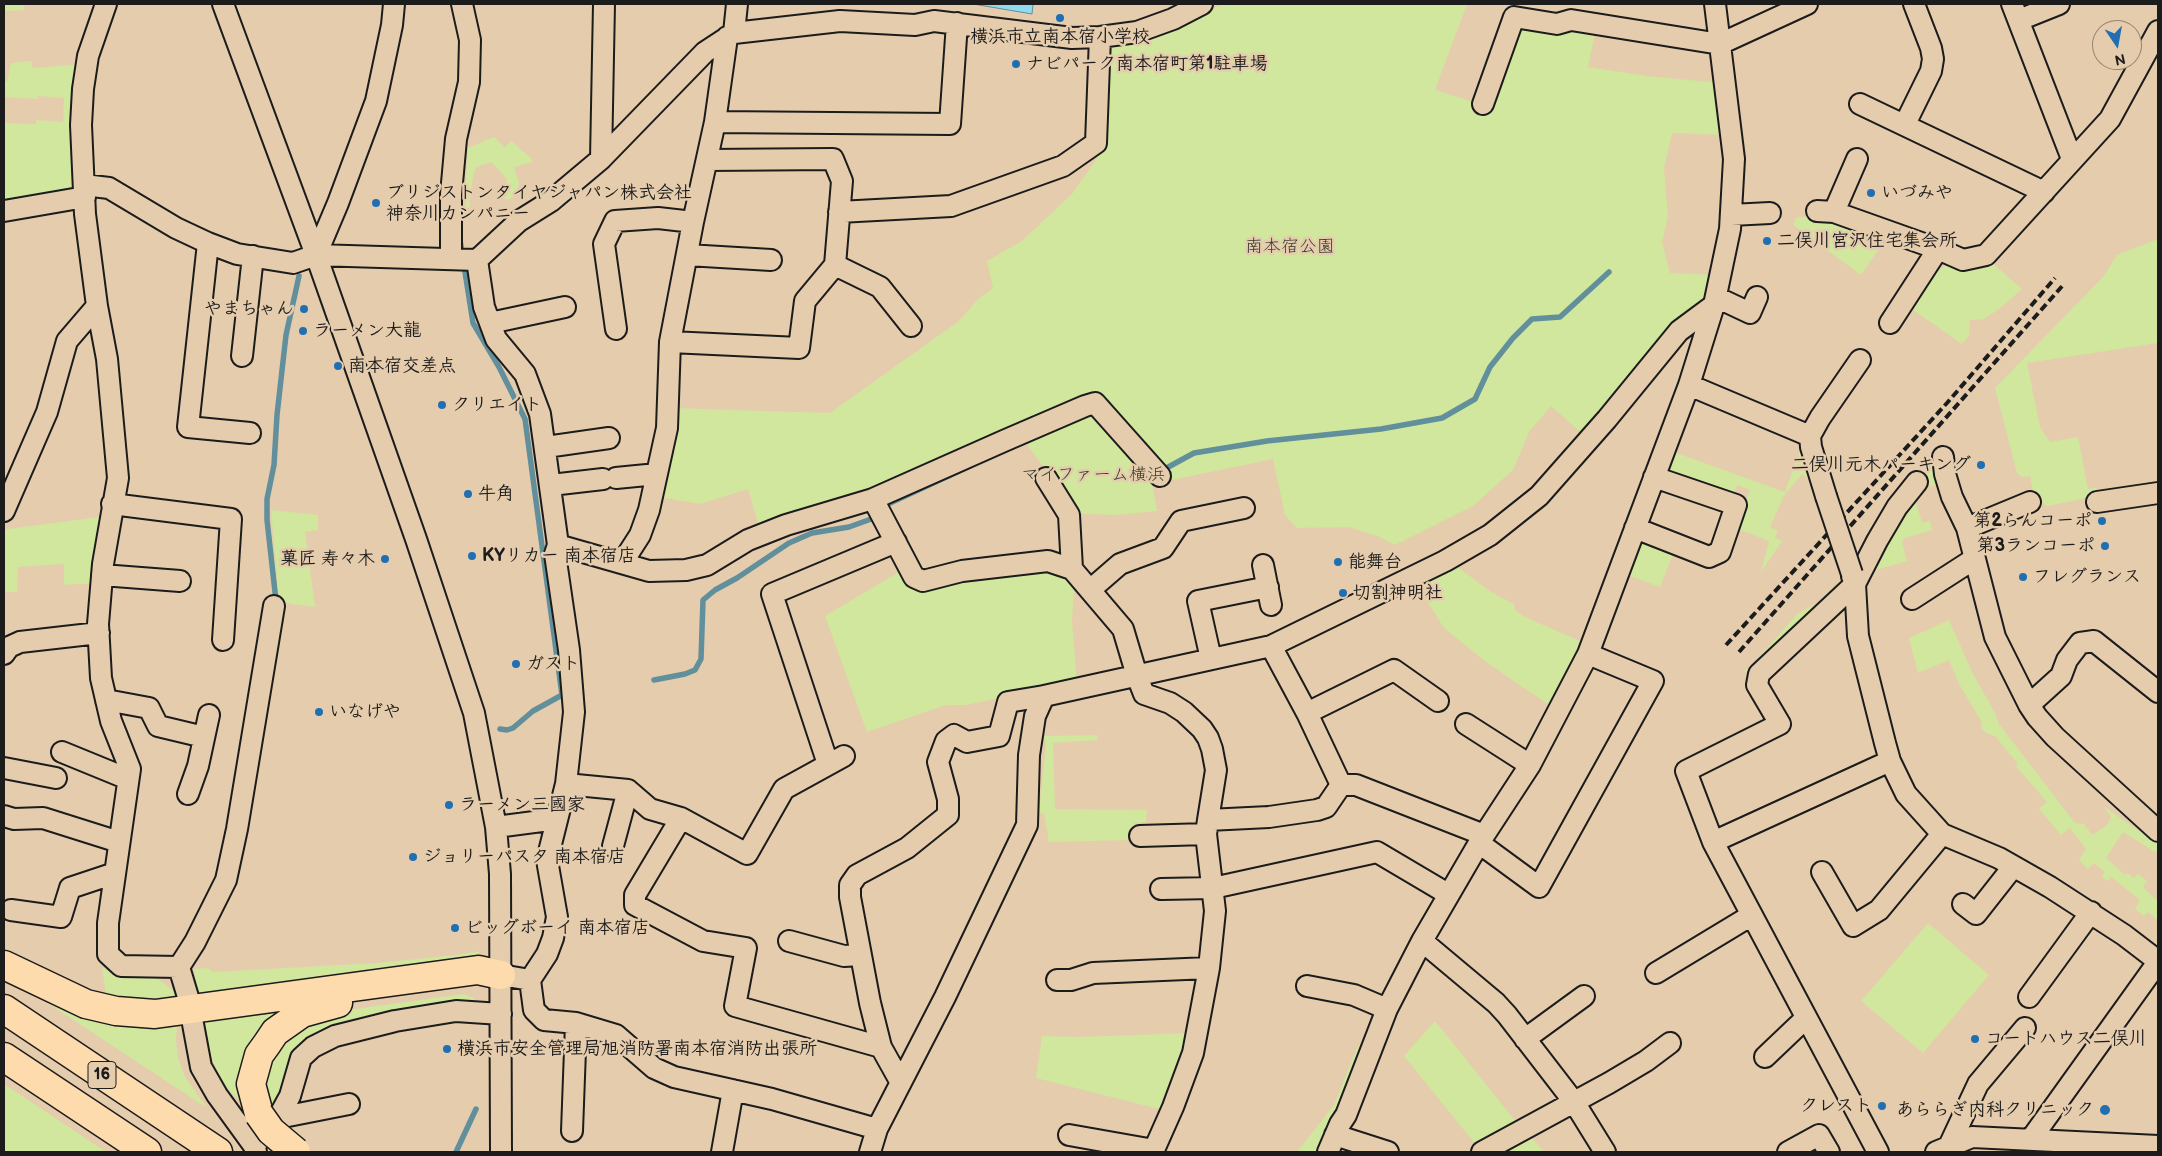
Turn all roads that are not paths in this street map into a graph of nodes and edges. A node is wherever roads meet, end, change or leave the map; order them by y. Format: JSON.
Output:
{"nodes":[{"id":1,"x":106,"y":4,"type":"edge"},
{"id":2,"x":223,"y":4,"type":"edge"},
{"id":3,"x":394,"y":4,"type":"edge"},
{"id":4,"x":462,"y":4,"type":"edge"},
{"id":5,"x":604,"y":4,"type":"edge"},
{"id":6,"x":736,"y":4,"type":"edge"},
{"id":7,"x":1202,"y":4,"type":"edge"},
{"id":8,"x":1715,"y":4,"type":"edge"},
{"id":9,"x":1807,"y":4,"type":"edge"},
{"id":10,"x":1914,"y":4,"type":"edge"},
{"id":11,"x":2059,"y":4,"type":"edge"},
{"id":12,"x":1514,"y":10,"type":"edge"},
{"id":13,"x":936,"y":12,"type":"edge"},
{"id":14,"x":2016,"y":12,"type":"edge"},
{"id":15,"x":957,"y":23,"type":"junction"},
{"id":16,"x":2158,"y":31,"type":"edge"},
{"id":17,"x":730,"y":35,"type":"junction"},
{"id":18,"x":1100,"y":37,"type":"junction"},
{"id":19,"x":1720,"y":44,"type":"junction"},
{"id":20,"x":1483,"y":104,"type":"dead end"},
{"id":21,"x":1860,"y":104,"type":"dead end"},
{"id":22,"x":715,"y":122,"type":"junction"},
{"id":23,"x":1905,"y":124,"type":"junction"},
{"id":24,"x":600,"y":158,"type":"junction"},
{"id":25,"x":1857,"y":159,"type":"dead end"},
{"id":26,"x":2072,"y":159,"type":"junction"},
{"id":27,"x":707,"y":160,"type":"junction"},
{"id":28,"x":84,"y":191,"type":"junction"},
{"id":29,"x":2044,"y":192,"type":"junction"},
{"id":30,"x":4,"y":211,"type":"edge"},
{"id":31,"x":839,"y":212,"type":"junction"},
{"id":32,"x":1770,"y":213,"type":"dead end"},
{"id":33,"x":1730,"y":214,"type":"junction"},
{"id":34,"x":693,"y":222,"type":"junction"},
{"id":35,"x":208,"y":243,"type":"junction"},
{"id":36,"x":1938,"y":249,"type":"junction"},
{"id":37,"x":316,"y":255,"type":"junction"},
{"id":38,"x":687,"y":255,"type":"junction"},
{"id":39,"x":253,"y":256,"type":"junction"},
{"id":40,"x":464,"y":259,"type":"junction"},
{"id":41,"x":771,"y":260,"type":"dead end"},
{"id":42,"x":835,"y":265,"type":"junction"},
{"id":43,"x":1757,"y":297,"type":"dead end"},
{"id":44,"x":1715,"y":301,"type":"junction"},
{"id":45,"x":97,"y":306,"type":"junction"},
{"id":46,"x":565,"y":307,"type":"dead end"},
{"id":47,"x":490,"y":323,"type":"junction"},
{"id":48,"x":1890,"y":323,"type":"dead end"},
{"id":49,"x":911,"y":326,"type":"dead end"},
{"id":50,"x":616,"y":328,"type":"dead end"},
{"id":51,"x":670,"y":342,"type":"junction"},
{"id":52,"x":242,"y":356,"type":"dead end"},
{"id":53,"x":1860,"y":360,"type":"dead end"},
{"id":54,"x":1689,"y":385,"type":"junction"},
{"id":55,"x":250,"y":433,"type":"dead end"},
{"id":56,"x":1810,"y":436,"type":"junction"},
{"id":57,"x":609,"y":438,"type":"dead end"},
{"id":58,"x":546,"y":446,"type":"junction"},
{"id":59,"x":1943,"y":457,"type":"dead end"},
{"id":60,"x":657,"y":474,"type":"junction"},
{"id":61,"x":1160,"y":476,"type":"dead end"},
{"id":62,"x":1654,"y":477,"type":"junction"},
{"id":63,"x":1046,"y":478,"type":"dead end"},
{"id":64,"x":1917,"y":482,"type":"dead end"},
{"id":65,"x":551,"y":486,"type":"junction"},
{"id":66,"x":2158,"y":493,"type":"edge"},
{"id":67,"x":874,"y":500,"type":"junction"},
{"id":68,"x":2030,"y":502,"type":"dead end"},
{"id":69,"x":2097,"y":502,"type":"dead end"},
{"id":70,"x":112,"y":504,"type":"junction"},
{"id":71,"x":1244,"y":508,"type":"dead end"},
{"id":72,"x":4,"y":511,"type":"edge"},
{"id":73,"x":1635,"y":528,"type":"junction"},
{"id":74,"x":1967,"y":528,"type":"junction"},
{"id":75,"x":896,"y":542,"type":"junction"},
{"id":76,"x":558,"y":545,"type":"junction"},
{"id":77,"x":1974,"y":559,"type":"junction"},
{"id":78,"x":622,"y":563,"type":"junction"},
{"id":79,"x":1263,"y":565,"type":"dead end"},
{"id":80,"x":1072,"y":569,"type":"junction"},
{"id":81,"x":102,"y":574,"type":"junction"},
{"id":82,"x":1853,"y":579,"type":"junction"},
{"id":83,"x":180,"y":581,"type":"dead end"},
{"id":84,"x":1090,"y":590,"type":"junction"},
{"id":85,"x":1912,"y":599,"type":"dead end"},
{"id":86,"x":274,"y":606,"type":"dead end"},
{"id":87,"x":99,"y":633,"type":"junction"},
{"id":88,"x":223,"y":640,"type":"dead end"},
{"id":89,"x":1271,"y":646,"type":"junction"},
{"id":90,"x":4,"y":654,"type":"edge"},
{"id":91,"x":1588,"y":654,"type":"junction"},
{"id":92,"x":1211,"y":659,"type":"junction"},
{"id":93,"x":1137,"y":676,"type":"junction"},
{"id":94,"x":2158,"y":692,"type":"edge"},
{"id":95,"x":1044,"y":696,"type":"junction"},
{"id":96,"x":106,"y":700,"type":"junction"},
{"id":97,"x":1438,"y":701,"type":"dead end"},
{"id":98,"x":2029,"y":705,"type":"junction"},
{"id":99,"x":1307,"y":713,"type":"junction"},
{"id":100,"x":209,"y":715,"type":"dead end"},
{"id":101,"x":1466,"y":724,"type":"dead end"},
{"id":102,"x":204,"y":737,"type":"junction"},
{"id":103,"x":62,"y":752,"type":"dead end"},
{"id":104,"x":1890,"y":761,"type":"junction"},
{"id":105,"x":1530,"y":765,"type":"junction"},
{"id":106,"x":4,"y":768,"type":"edge"},
{"id":107,"x":56,"y":778,"type":"dead end"},
{"id":108,"x":128,"y":779,"type":"junction"},
{"id":109,"x":566,"y":784,"type":"junction"},
{"id":110,"x":1341,"y":786,"type":"junction"},
{"id":111,"x":628,"y":790,"type":"junction"},
{"id":112,"x":188,"y":794,"type":"dead end"},
{"id":113,"x":4,"y":816,"type":"edge"},
{"id":114,"x":681,"y":818,"type":"junction"},
{"id":115,"x":556,"y":819,"type":"junction"},
{"id":116,"x":496,"y":827,"type":"junction"},
{"id":117,"x":1207,"y":827,"type":"junction"},
{"id":118,"x":2158,"y":831,"type":"edge"},
{"id":119,"x":1942,"y":834,"type":"junction"},
{"id":120,"x":1140,"y":836,"type":"dead end"},
{"id":121,"x":1482,"y":839,"type":"junction"},
{"id":122,"x":119,"y":842,"type":"junction"},
{"id":123,"x":1713,"y":842,"type":"junction"},
{"id":124,"x":613,"y":846,"type":"dead end"},
{"id":125,"x":2013,"y":867,"type":"junction"},
{"id":126,"x":1822,"y":872,"type":"dead end"},
{"id":127,"x":115,"y":873,"type":"junction"},
{"id":128,"x":1213,"y":888,"type":"junction"},
{"id":129,"x":1161,"y":889,"type":"dead end"},
{"id":130,"x":1448,"y":894,"type":"junction"},
{"id":131,"x":1963,"y":904,"type":"dead end"},
{"id":132,"x":12,"y":910,"type":"dead end"},
{"id":133,"x":2091,"y":912,"type":"junction"},
{"id":134,"x":1752,"y":915,"type":"junction"},
{"id":135,"x":790,"y":941,"type":"dead end"},
{"id":136,"x":1422,"y":941,"type":"junction"},
{"id":137,"x":860,"y":954,"type":"junction"},
{"id":138,"x":2158,"y":961,"type":"edge"},
{"id":139,"x":4,"y":965,"type":"edge"},
{"id":140,"x":179,"y":967,"type":"junction"},
{"id":141,"x":1209,"y":968,"type":"junction"},
{"id":142,"x":1656,"y":973,"type":"dead end"},
{"id":143,"x":501,"y":975,"type":"junction"},
{"id":144,"x":530,"y":980,"type":"junction"},
{"id":145,"x":1057,"y":980,"type":"dead end"},
{"id":146,"x":1307,"y":986,"type":"dead end"},
{"id":147,"x":188,"y":996,"type":"dead end"},
{"id":148,"x":1584,"y":996,"type":"dead end"},
{"id":149,"x":2029,"y":997,"type":"dead end"},
{"id":150,"x":4,"y":1009,"type":"edge"},
{"id":151,"x":1387,"y":1009,"type":"junction"},
{"id":152,"x":501,"y":1014,"type":"junction"},
{"id":153,"x":1806,"y":1018,"type":"junction"},
{"id":154,"x":576,"y":1023,"type":"junction"},
{"id":155,"x":193,"y":1024,"type":"dead end"},
{"id":156,"x":2025,"y":1028,"type":"dead end"},
{"id":157,"x":1525,"y":1039,"type":"junction"},
{"id":158,"x":1670,"y":1042,"type":"dead end"},
{"id":159,"x":881,"y":1047,"type":"junction"},
{"id":160,"x":4,"y":1057,"type":"edge"},
{"id":161,"x":1765,"y":1057,"type":"dead end"},
{"id":162,"x":900,"y":1082,"type":"junction"},
{"id":163,"x":733,"y":1090,"type":"junction"},
{"id":164,"x":1574,"y":1102,"type":"junction"},
{"id":165,"x":349,"y":1104,"type":"dead end"},
{"id":166,"x":268,"y":1116,"type":"junction"},
{"id":167,"x":876,"y":1129,"type":"junction"},
{"id":168,"x":572,"y":1132,"type":"dead end"},
{"id":169,"x":1069,"y":1135,"type":"dead end"},
{"id":170,"x":2032,"y":1139,"type":"junction"},
{"id":171,"x":1331,"y":1143,"type":"edge"},
{"id":172,"x":209,"y":1147,"type":"edge"},
{"id":173,"x":2151,"y":1148,"type":"edge"},
{"id":174,"x":255,"y":1149,"type":"edge"},
{"id":175,"x":1870,"y":1149,"type":"edge"},
{"id":176,"x":1942,"y":1149,"type":"edge"},
{"id":177,"x":1153,"y":1151,"type":"edge"},
{"id":178,"x":147,"y":1152,"type":"edge"},
{"id":179,"x":296,"y":1152,"type":"edge"},
{"id":180,"x":501,"y":1152,"type":"edge"},
{"id":181,"x":722,"y":1152,"type":"edge"},
{"id":182,"x":870,"y":1152,"type":"edge"},
{"id":183,"x":1388,"y":1152,"type":"edge"},
{"id":184,"x":1482,"y":1152,"type":"edge"},
{"id":185,"x":1605,"y":1152,"type":"edge"},
{"id":186,"x":1788,"y":1152,"type":"edge"},
{"id":187,"x":1829,"y":1152,"type":"edge"}],
"edges":[{"from":1,"to":28,"type":"street"},
{"from":2,"to":37,"type":"street"},
{"from":3,"to":37,"type":"street"},
{"from":4,"to":40,"type":"street"},
{"from":5,"to":24,"type":"street"},
{"from":6,"to":17,"type":"street"},
{"from":7,"to":18,"type":"street"},
{"from":8,"to":19,"type":"street"},
{"from":9,"to":19,"type":"street"},
{"from":10,"to":23,"type":"street"},
{"from":11,"to":14,"type":"street"},
{"from":12,"to":19,"type":"street"},
{"from":12,"to":20,"type":"street"},
{"from":13,"to":15,"type":"street"},
{"from":13,"to":17,"type":"street"},
{"from":14,"to":26,"type":"street"},
{"from":15,"to":18,"type":"street"},
{"from":15,"to":22,"type":"street"},
{"from":16,"to":26,"type":"street"},
{"from":17,"to":22,"type":"street"},
{"from":17,"to":24,"type":"street"},
{"from":18,"to":31,"type":"street"},
{"from":19,"to":33,"type":"street"},
{"from":21,"to":23,"type":"street"},
{"from":22,"to":27,"type":"street"},
{"from":23,"to":29,"type":"street"},
{"from":24,"to":40,"type":"street"},
{"from":25,"to":36,"type":"street"},
{"from":26,"to":29,"type":"street"},
{"from":27,"to":31,"type":"street"},
{"from":27,"to":34,"type":"street"},
{"from":28,"to":30,"type":"street"},
{"from":28,"to":35,"type":"street"},
{"from":28,"to":45,"type":"street"},
{"from":29,"to":36,"type":"street"},
{"from":31,"to":42,"type":"street"},
{"from":32,"to":33,"type":"street"},
{"from":33,"to":44,"type":"street"},
{"from":34,"to":38,"type":"street"},
{"from":34,"to":50,"type":"street"},
{"from":35,"to":39,"type":"street"},
{"from":35,"to":55,"type":"street"},
{"from":36,"to":48,"type":"street"},
{"from":37,"to":39,"type":"street"},
{"from":37,"to":40,"type":"street"},
{"from":37,"to":116,"type":"street"},
{"from":38,"to":41,"type":"street"},
{"from":38,"to":51,"type":"street"},
{"from":39,"to":52,"type":"street"},
{"from":40,"to":47,"type":"street"},
{"from":42,"to":49,"type":"street"},
{"from":42,"to":51,"type":"street"},
{"from":43,"to":44,"type":"street"},
{"from":44,"to":54,"type":"street"},
{"from":44,"to":89,"type":"street"},
{"from":45,"to":70,"type":"street"},
{"from":45,"to":72,"type":"street"},
{"from":46,"to":47,"type":"street"},
{"from":47,"to":58,"type":"street"},
{"from":51,"to":60,"type":"street"},
{"from":53,"to":56,"type":"street"},
{"from":54,"to":56,"type":"street"},
{"from":54,"to":62,"type":"street"},
{"from":56,"to":82,"type":"street","bridge":true},
{"from":57,"to":58,"type":"street"},
{"from":58,"to":65,"type":"street"},
{"from":59,"to":74,"type":"street"},
{"from":60,"to":65,"type":"street"},
{"from":60,"to":78,"type":"street"},
{"from":61,"to":67,"type":"street"},
{"from":62,"to":73,"type":"street"},
{"from":62,"to":73,"type":"street"},
{"from":63,"to":80,"type":"street"},
{"from":64,"to":82,"type":"street"},
{"from":65,"to":76,"type":"street"},
{"from":66,"to":69,"type":"street"},
{"from":67,"to":75,"type":"street"},
{"from":67,"to":78,"type":"street"},
{"from":68,"to":74,"type":"street"},
{"from":70,"to":81,"type":"street"},
{"from":70,"to":88,"type":"street"},
{"from":71,"to":84,"type":"street"},
{"from":73,"to":91,"type":"street"},
{"from":74,"to":77,"type":"street"},
{"from":75,"to":80,"type":"street"},
{"from":75,"to":114,"type":"street"},
{"from":76,"to":78,"type":"street"},
{"from":76,"to":109,"type":"street"},
{"from":77,"to":85,"type":"street"},
{"from":77,"to":98,"type":"street"},
{"from":79,"to":92,"type":"street"},
{"from":80,"to":84,"type":"street"},
{"from":81,"to":83,"type":"street"},
{"from":81,"to":87,"type":"street"},
{"from":82,"to":104,"type":"street"},
{"from":82,"to":123,"type":"street"},
{"from":84,"to":93,"type":"street"},
{"from":86,"to":140,"type":"street"},
{"from":87,"to":90,"type":"street"},
{"from":87,"to":96,"type":"street"},
{"from":89,"to":92,"type":"street"},
{"from":89,"to":99,"type":"street"},
{"from":91,"to":105,"type":"street"},
{"from":91,"to":121,"type":"street"},
{"from":92,"to":93,"type":"street"},
{"from":93,"to":95,"type":"street"},
{"from":93,"to":117,"type":"street"},
{"from":94,"to":98,"type":"street"},
{"from":95,"to":137,"type":"street"},
{"from":95,"to":162,"type":"street"},
{"from":96,"to":102,"type":"street"},
{"from":96,"to":108,"type":"street"},
{"from":97,"to":99,"type":"street"},
{"from":98,"to":118,"type":"street"},
{"from":99,"to":110,"type":"street"},
{"from":100,"to":102,"type":"street"},
{"from":101,"to":105,"type":"street"},
{"from":102,"to":112,"type":"street"},
{"from":103,"to":108,"type":"street"},
{"from":104,"to":119,"type":"street"},
{"from":104,"to":123,"type":"street"},
{"from":105,"to":121,"type":"street"},
{"from":106,"to":107,"type":"street"},
{"from":108,"to":122,"type":"street"},
{"from":109,"to":111,"type":"street"},
{"from":109,"to":115,"type":"street"},
{"from":110,"to":117,"type":"street"},
{"from":110,"to":121,"type":"street"},
{"from":111,"to":114,"type":"street"},
{"from":111,"to":124,"type":"street"},
{"from":113,"to":122,"type":"street"},
{"from":114,"to":159,"type":"street"},
{"from":115,"to":116,"type":"street"},
{"from":115,"to":144,"type":"street"},
{"from":116,"to":143,"type":"street"},
{"from":117,"to":120,"type":"street"},
{"from":117,"to":128,"type":"street"},
{"from":119,"to":125,"type":"street"},
{"from":119,"to":126,"type":"street"},
{"from":121,"to":130,"type":"street"},
{"from":122,"to":127,"type":"street"},
{"from":123,"to":134,"type":"street"},
{"from":125,"to":131,"type":"street"},
{"from":125,"to":133,"type":"street"},
{"from":127,"to":132,"type":"street"},
{"from":127,"to":140,"type":"street"},
{"from":128,"to":129,"type":"street"},
{"from":128,"to":130,"type":"street"},
{"from":128,"to":141,"type":"street"},
{"from":130,"to":136,"type":"street"},
{"from":133,"to":138,"type":"street"},
{"from":133,"to":149,"type":"street"},
{"from":134,"to":142,"type":"street"},
{"from":134,"to":153,"type":"street"},
{"from":135,"to":137,"type":"street"},
{"from":136,"to":151,"type":"street"},
{"from":136,"to":157,"type":"street"},
{"from":137,"to":159,"type":"street"},
{"from":138,"to":170,"type":"street"},
{"from":139,"to":143,"type":"highway"},
{"from":140,"to":147,"type":"street"},
{"from":141,"to":145,"type":"street"},
{"from":141,"to":177,"type":"street"},
{"from":143,"to":144,"type":"street"},
{"from":143,"to":152,"type":"street"},
{"from":143,"to":166,"type":"highway"},
{"from":144,"to":154,"type":"street"},
{"from":146,"to":151,"type":"street"},
{"from":148,"to":157,"type":"street"},
{"from":150,"to":172,"type":"highway","number":"16"},
{"from":151,"to":171,"type":"street"},
{"from":152,"to":166,"type":"street"},
{"from":152,"to":180,"type":"street"},
{"from":153,"to":161,"type":"street"},
{"from":153,"to":175,"type":"street"},
{"from":154,"to":163,"type":"street"},
{"from":154,"to":168,"type":"street"},
{"from":155,"to":174,"type":"street"},
{"from":156,"to":176,"type":"street"},
{"from":157,"to":164,"type":"street"},
{"from":158,"to":164,"type":"street"},
{"from":159,"to":162,"type":"street"},
{"from":160,"to":178,"type":"highway","number":"16"},
{"from":162,"to":167,"type":"street"},
{"from":163,"to":167,"type":"street"},
{"from":163,"to":181,"type":"street"},
{"from":164,"to":184,"type":"street"},
{"from":164,"to":185,"type":"street"},
{"from":165,"to":166,"type":"street"},
{"from":166,"to":174,"type":"street"},
{"from":166,"to":179,"type":"highway","bridge":true},
{"from":167,"to":182,"type":"street"},
{"from":169,"to":177,"type":"street"},
{"from":170,"to":173,"type":"street"},
{"from":170,"to":176,"type":"street"},
{"from":171,"to":183,"type":"street"},
{"from":186,"to":187,"type":"street"}]}
